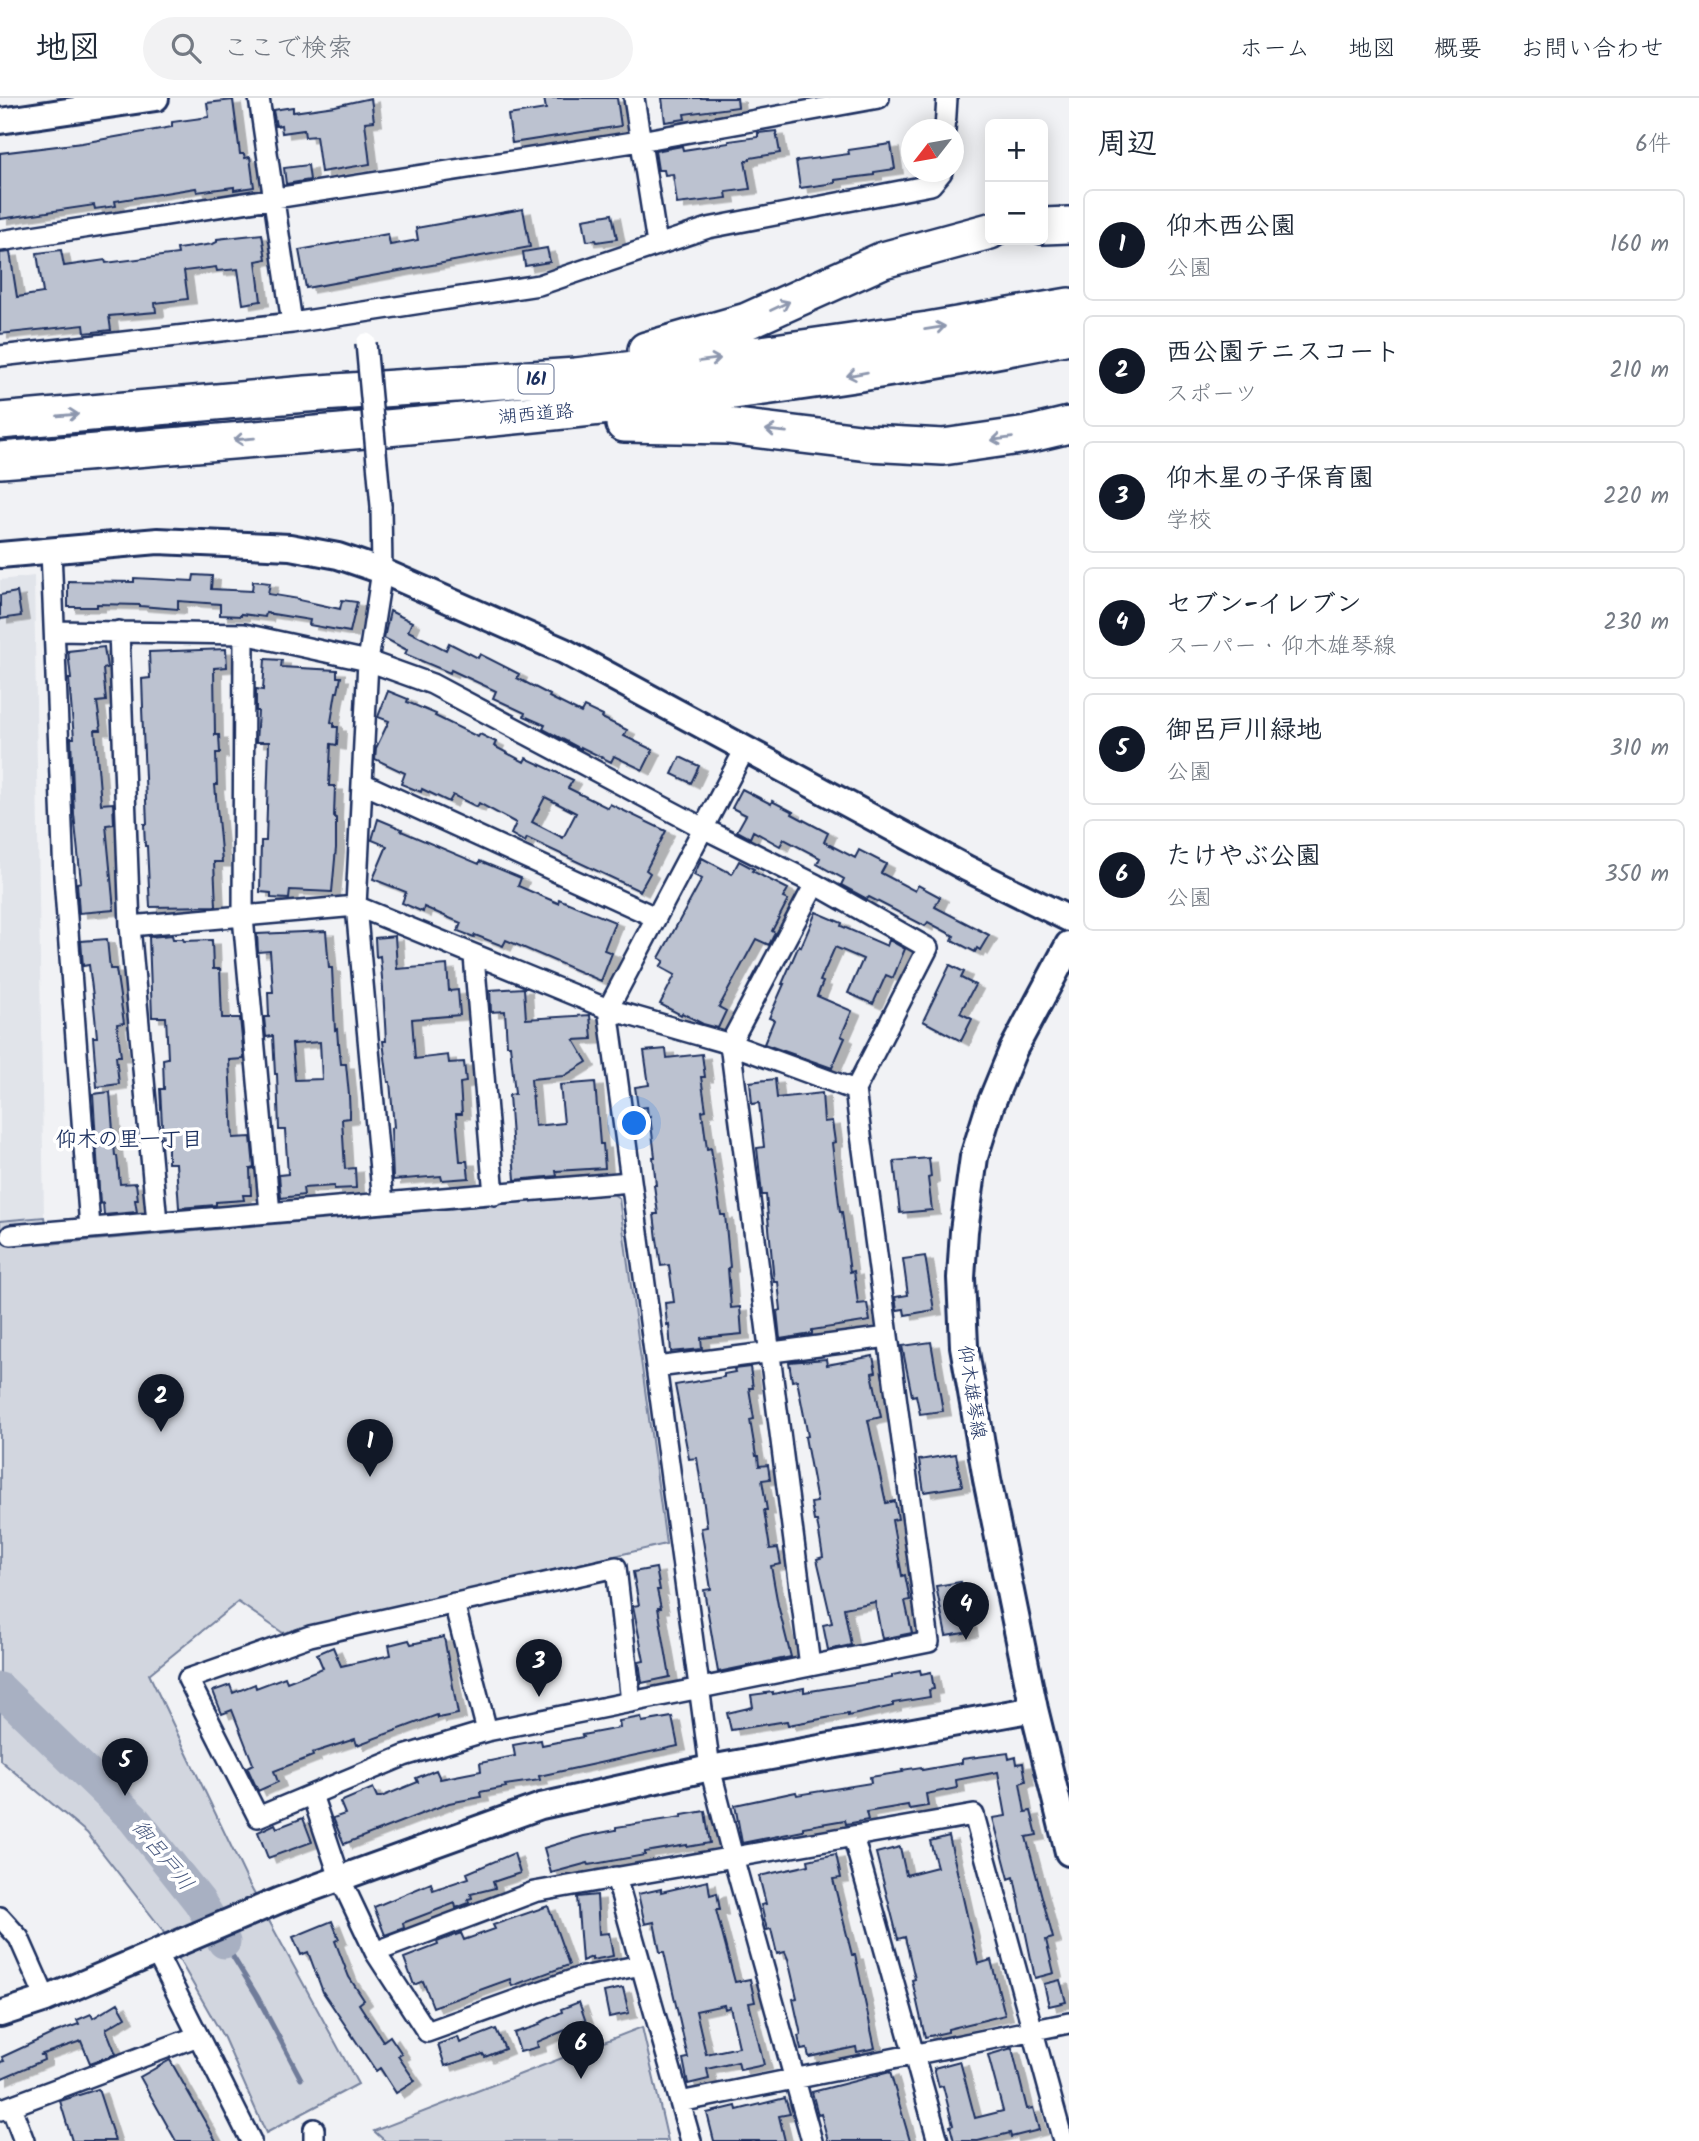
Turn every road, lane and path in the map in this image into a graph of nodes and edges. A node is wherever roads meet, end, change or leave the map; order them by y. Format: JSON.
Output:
{"nodes":[{"id":1,"x":156,"y":98,"type":"edge"},
{"id":2,"x":259,"y":98,"type":"edge"},
{"id":3,"x":634,"y":98,"type":"edge"},
{"id":4,"x":879,"y":98,"type":"edge"},
{"id":5,"x":947,"y":98,"type":"edge"},
{"id":6,"x":946,"y":119,"type":"edge"},
{"id":7,"x":0,"y":121,"type":"edge"},
{"id":8,"x":640,"y":141,"type":"junction"},
{"id":9,"x":934,"y":182,"type":"edge"},
{"id":10,"x":274,"y":198,"type":"junction"},
{"id":11,"x":985,"y":232,"type":"edge"},
{"id":12,"x":0,"y":241,"type":"edge"},
{"id":13,"x":657,"y":244,"type":"junction"},
{"id":14,"x":1069,"y":306,"type":"edge"},
{"id":15,"x":362,"y":313,"type":"junction"},
{"id":16,"x":292,"y":323,"type":"junction"},
{"id":17,"x":1069,"y":335,"type":"edge"},
{"id":18,"x":0,"y":356,"type":"edge"},
{"id":19,"x":306,"y":394,"type":"junction"},
{"id":20,"x":0,"y":421,"type":"edge"},
{"id":21,"x":1069,"y":425,"type":"edge"},
{"id":22,"x":312,"y":434,"type":"junction"},
{"id":23,"x":0,"y":460,"type":"edge"},
{"id":24,"x":51,"y":550,"type":"junction"},
{"id":25,"x":0,"y":555,"type":"edge"},
{"id":26,"x":382,"y":571,"type":"junction"},
{"id":27,"x":55,"y":631,"type":"junction"},
{"id":28,"x":119,"y":631,"type":"junction"},
{"id":29,"x":244,"y":635,"type":"junction"},
{"id":30,"x":368,"y":662,"type":"junction"},
{"id":31,"x":746,"y":749,"type":"junction"},
{"id":32,"x":362,"y":783,"type":"junction"},
{"id":33,"x":703,"y":828,"type":"junction"},
{"id":34,"x":815,"y":884,"type":"junction"},
{"id":35,"x":356,"y":906,"type":"junction"},
{"id":36,"x":243,"y":917,"type":"junction"},
{"id":37,"x":655,"y":917,"type":"junction"},
{"id":38,"x":1069,"y":919,"type":"edge"},
{"id":39,"x":130,"y":926,"type":"junction"},
{"id":40,"x":1069,"y":945,"type":"edge"},
{"id":41,"x":474,"y":956,"type":"junction"},
{"id":42,"x":608,"y":1009,"type":"junction"},
{"id":43,"x":730,"y":1044,"type":"junction"},
{"id":44,"x":855,"y":1090,"type":"junction"},
{"id":45,"x":631,"y":1182,"type":"junction"},
{"id":46,"x":494,"y":1195,"type":"junction"},
{"id":47,"x":383,"y":1203,"type":"junction"},
{"id":48,"x":270,"y":1213,"type":"junction"},
{"id":49,"x":157,"y":1222,"type":"junction"},
{"id":50,"x":90,"y":1228,"type":"junction"},
{"id":51,"x":11,"y":1235,"type":"dead end"},
{"id":52,"x":888,"y":1337,"type":"junction"},
{"id":53,"x":769,"y":1353,"type":"junction"},
{"id":54,"x":657,"y":1367,"type":"junction"},
{"id":55,"x":454,"y":1603,"type":"junction"},
{"id":56,"x":810,"y":1666,"type":"junction"},
{"id":57,"x":698,"y":1689,"type":"junction"},
{"id":58,"x":631,"y":1702,"type":"junction"},
{"id":59,"x":1034,"y":1709,"type":"junction"},
{"id":60,"x":487,"y":1731,"type":"junction"},
{"id":61,"x":710,"y":1768,"type":"junction"},
{"id":62,"x":312,"y":1795,"type":"junction"},
{"id":63,"x":853,"y":1836,"type":"junction"},
{"id":64,"x":1069,"y":1852,"type":"edge"},
{"id":65,"x":733,"y":1857,"type":"junction"},
{"id":66,"x":616,"y":1877,"type":"junction"},
{"id":67,"x":340,"y":1878,"type":"junction"},
{"id":68,"x":0,"y":1917,"type":"edge"},
{"id":69,"x":375,"y":1952,"type":"junction"},
{"id":70,"x":157,"y":1954,"type":"junction"},
{"id":71,"x":641,"y":1965,"type":"junction"},
{"id":72,"x":46,"y":1999,"type":"junction"},
{"id":73,"x":0,"y":2014,"type":"edge"},
{"id":74,"x":1069,"y":2023,"type":"edge"},
{"id":75,"x":1034,"y":2030,"type":"junction"},
{"id":76,"x":198,"y":2035,"type":"junction"},
{"id":77,"x":914,"y":2054,"type":"junction"},
{"id":78,"x":795,"y":2079,"type":"junction"},
{"id":79,"x":680,"y":2102,"type":"junction"},
{"id":80,"x":6,"y":2108,"type":"edge"},
{"id":81,"x":23,"y":2141,"type":"edge"},
{"id":82,"x":251,"y":2141,"type":"edge"},
{"id":83,"x":691,"y":2141,"type":"edge"},
{"id":84,"x":812,"y":2141,"type":"edge"},
{"id":85,"x":938,"y":2141,"type":"edge"},
{"id":86,"x":1063,"y":2141,"type":"edge"}],
"edges":[{"from":1,"to":7,"type":"street"},
{"from":2,"to":10,"type":"street"},
{"from":3,"to":8,"type":"street"},
{"from":4,"to":8,"type":"street"},
{"from":5,"to":6,"type":"street"},
{"from":8,"to":10,"type":"street"},
{"from":8,"to":13,"type":"street"},
{"from":9,"to":13,"type":"street"},
{"from":10,"to":12,"type":"street"},
{"from":10,"to":16,"type":"street"},
{"from":19,"to":11,"type":"highway","one_way":true},
{"from":13,"to":15,"type":"street"},
{"from":19,"to":14,"type":"highway","name":"湖西道路","number":"161","one_way":true},
{"from":15,"to":16,"type":"street"},
{"from":15,"to":26,"type":"street","bridge":true},
{"from":16,"to":18,"type":"street"},
{"from":17,"to":22,"type":"highway","name":"湖西道路","number":"161","one_way":true},
{"from":20,"to":19,"type":"highway","name":"湖西道路","number":"161","one_way":true},
{"from":21,"to":22,"type":"highway","one_way":true},
{"from":22,"to":23,"type":"highway","name":"湖西道路","number":"161","one_way":true},
{"from":24,"to":25,"type":"street"},
{"from":24,"to":26,"type":"street"},
{"from":24,"to":27,"type":"street"},
{"from":26,"to":30,"type":"street"},
{"from":26,"to":31,"type":"street"},
{"from":27,"to":28,"type":"street"},
{"from":27,"to":50,"type":"street"},
{"from":28,"to":29,"type":"street"},
{"from":28,"to":39,"type":"street"},
{"from":29,"to":30,"type":"street"},
{"from":29,"to":36,"type":"street"},
{"from":30,"to":32,"type":"street"},
{"from":30,"to":33,"type":"street"},
{"from":31,"to":33,"type":"street"},
{"from":31,"to":38,"type":"street"},
{"from":32,"to":35,"type":"street"},
{"from":32,"to":37,"type":"street"},
{"from":33,"to":34,"type":"street"},
{"from":33,"to":37,"type":"street"},
{"from":34,"to":43,"type":"street"},
{"from":34,"to":44,"type":"street"},
{"from":35,"to":36,"type":"street"},
{"from":35,"to":41,"type":"street"},
{"from":35,"to":47,"type":"street"},
{"from":36,"to":39,"type":"street"},
{"from":36,"to":48,"type":"street"},
{"from":37,"to":42,"type":"street"},
{"from":39,"to":49,"type":"street"},
{"from":40,"to":59,"type":"main road","name":"仰木雄琴線"},
{"from":41,"to":42,"type":"street"},
{"from":41,"to":46,"type":"street"},
{"from":42,"to":43,"type":"street"},
{"from":42,"to":45,"type":"street"},
{"from":43,"to":44,"type":"street"},
{"from":43,"to":53,"type":"street"},
{"from":44,"to":52,"type":"street"},
{"from":45,"to":46,"type":"street"},
{"from":45,"to":54,"type":"street"},
{"from":46,"to":47,"type":"street"},
{"from":47,"to":48,"type":"street"},
{"from":48,"to":49,"type":"street"},
{"from":49,"to":50,"type":"street"},
{"from":50,"to":51,"type":"street"},
{"from":52,"to":53,"type":"street"},
{"from":52,"to":56,"type":"street"},
{"from":53,"to":54,"type":"street"},
{"from":53,"to":56,"type":"street"},
{"from":54,"to":57,"type":"street"},
{"from":55,"to":58,"type":"street"},
{"from":55,"to":60,"type":"street"},
{"from":55,"to":62,"type":"street"},
{"from":56,"to":57,"type":"street"},
{"from":57,"to":58,"type":"street"},
{"from":57,"to":61,"type":"street"},
{"from":58,"to":60,"type":"street"},
{"from":59,"to":61,"type":"street"},
{"from":59,"to":64,"type":"main road","name":"仰木雄琴線"},
{"from":60,"to":62,"type":"street"},
{"from":61,"to":65,"type":"street"},
{"from":61,"to":67,"type":"street"},
{"from":62,"to":67,"type":"street"},
{"from":63,"to":65,"type":"street"},
{"from":63,"to":75,"type":"street"},
{"from":63,"to":77,"type":"street"},
{"from":65,"to":66,"type":"street"},
{"from":65,"to":78,"type":"street"},
{"from":66,"to":69,"type":"street"},
{"from":66,"to":71,"type":"street"},
{"from":67,"to":69,"type":"street"},
{"from":67,"to":70,"type":"street"},
{"from":68,"to":72,"type":"street"},
{"from":69,"to":71,"type":"street"},
{"from":70,"to":72,"type":"street"},
{"from":70,"to":76,"type":"street"},
{"from":71,"to":79,"type":"street"},
{"from":72,"to":73,"type":"street"},
{"from":74,"to":75,"type":"street"},
{"from":75,"to":77,"type":"street"},
{"from":75,"to":86,"type":"street"},
{"from":76,"to":80,"type":"street"},
{"from":76,"to":82,"type":"street"},
{"from":77,"to":78,"type":"street"},
{"from":77,"to":85,"type":"street"},
{"from":78,"to":79,"type":"street"},
{"from":78,"to":84,"type":"street"},
{"from":79,"to":83,"type":"street"},
{"from":80,"to":81,"type":"street"}]}
